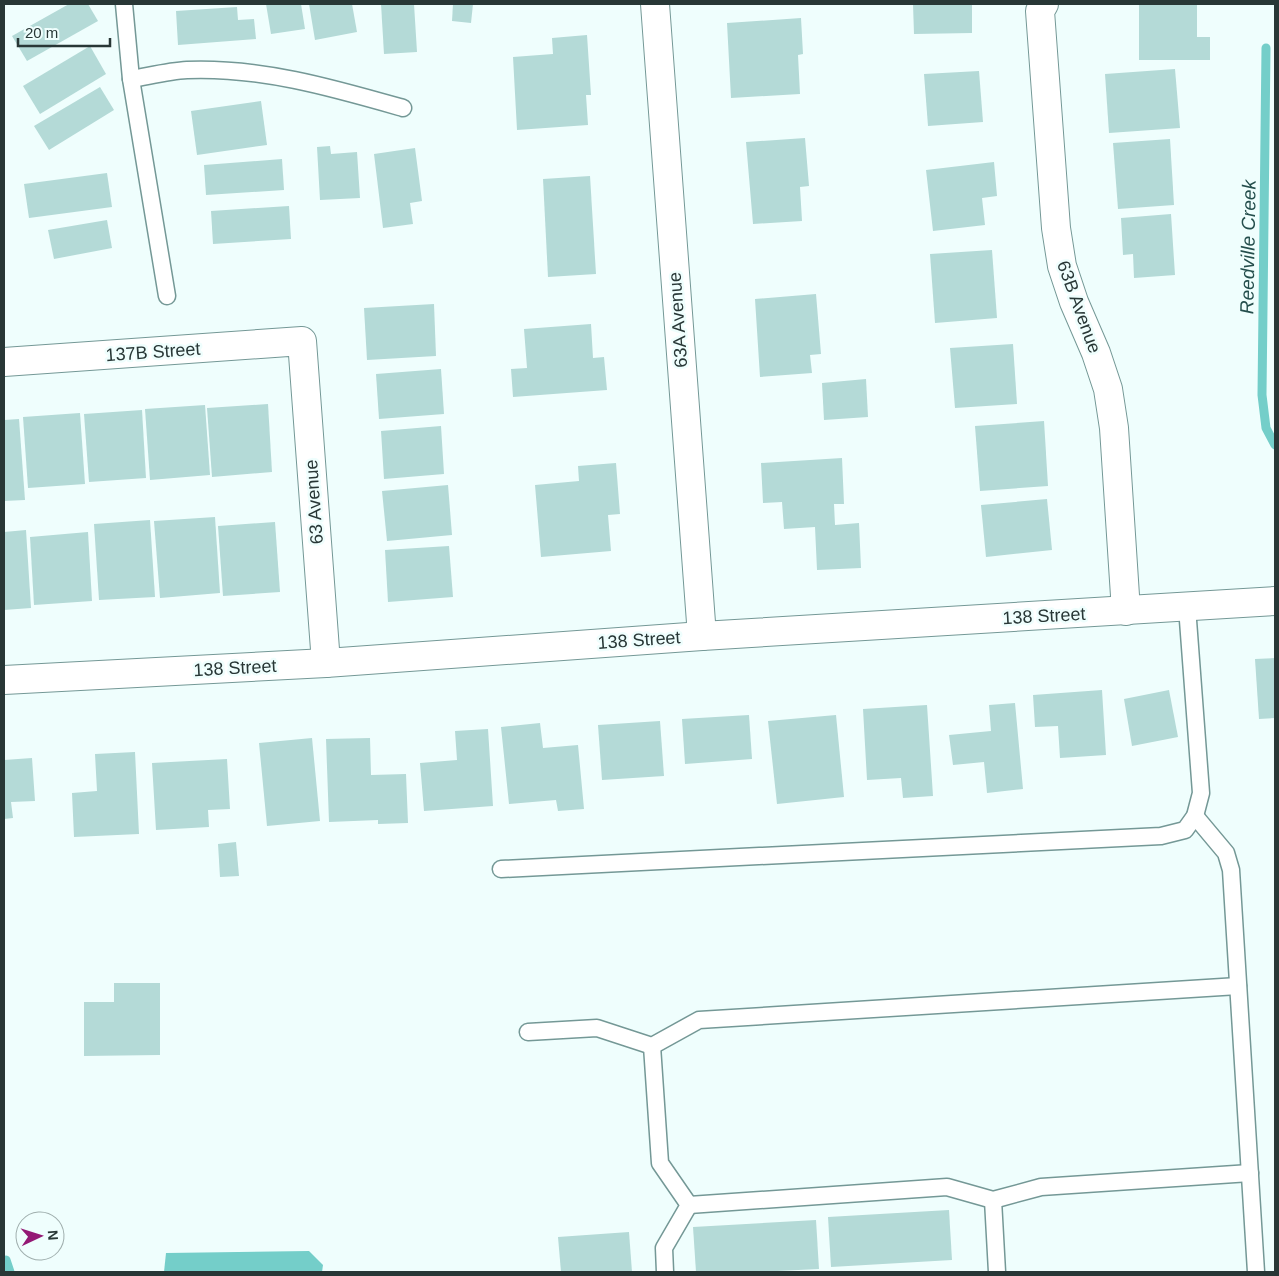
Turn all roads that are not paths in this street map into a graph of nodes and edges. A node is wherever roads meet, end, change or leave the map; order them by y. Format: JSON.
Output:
{"nodes":[{"id":1,"x":124,"y":4,"type":"edge"},
{"id":2,"x":655,"y":4,"type":"edge"},
{"id":3,"x":1044,"y":4,"type":"edge"},
{"id":4,"x":131,"y":79,"type":"junction"},
{"id":5,"x":403,"y":108,"type":"dead end"},
{"id":6,"x":166,"y":296,"type":"dead end"},
{"id":7,"x":302,"y":341,"type":"joint"},
{"id":8,"x":4,"y":362,"type":"edge"},
{"id":9,"x":1275,"y":601,"type":"edge"},
{"id":10,"x":1187,"y":607,"type":"junction"},
{"id":11,"x":1126,"y":611,"type":"junction"},
{"id":12,"x":702,"y":636,"type":"junction"},
{"id":13,"x":326,"y":663,"type":"junction"},
{"id":14,"x":4,"y":680,"type":"edge"},
{"id":15,"x":1195,"y":816,"type":"junction"},
{"id":16,"x":501,"y":869,"type":"dead end"},
{"id":17,"x":1238,"y":986,"type":"junction"},
{"id":18,"x":528,"y":1032,"type":"dead end"},
{"id":19,"x":652,"y":1046,"type":"junction"},
{"id":20,"x":1250,"y":1173,"type":"junction"},
{"id":21,"x":993,"y":1200,"type":"junction"},
{"id":22,"x":689,"y":1205,"type":"junction"},
{"id":23,"x":665,"y":1272,"type":"edge"},
{"id":24,"x":997,"y":1272,"type":"edge"},
{"id":25,"x":1256,"y":1272,"type":"edge"}],
"edges":[{"from":1,"to":4,"type":"lane"},
{"from":2,"to":12,"type":"street","name":"63A Avenue"},
{"from":3,"to":11,"type":"street","name":"63B Avenue"},
{"from":4,"to":5,"type":"lane"},
{"from":4,"to":6,"type":"lane"},
{"from":7,"to":8,"type":"street","name":"137B Street"},
{"from":7,"to":13,"type":"street","name":"63 Avenue"},
{"from":9,"to":10,"type":"street","name":"138 Street"},
{"from":10,"to":11,"type":"street","name":"138 Street"},
{"from":10,"to":15,"type":"lane"},
{"from":11,"to":12,"type":"street","name":"138 Street"},
{"from":12,"to":13,"type":"street","name":"138 Street"},
{"from":13,"to":14,"type":"street","name":"138 Street"},
{"from":15,"to":16,"type":"lane"},
{"from":15,"to":17,"type":"lane"},
{"from":17,"to":19,"type":"lane"},
{"from":17,"to":20,"type":"lane"},
{"from":18,"to":19,"type":"lane"},
{"from":19,"to":22,"type":"lane"},
{"from":20,"to":21,"type":"lane"},
{"from":20,"to":25,"type":"lane"},
{"from":21,"to":22,"type":"lane"},
{"from":21,"to":24,"type":"lane"},
{"from":22,"to":23,"type":"lane"}]}
